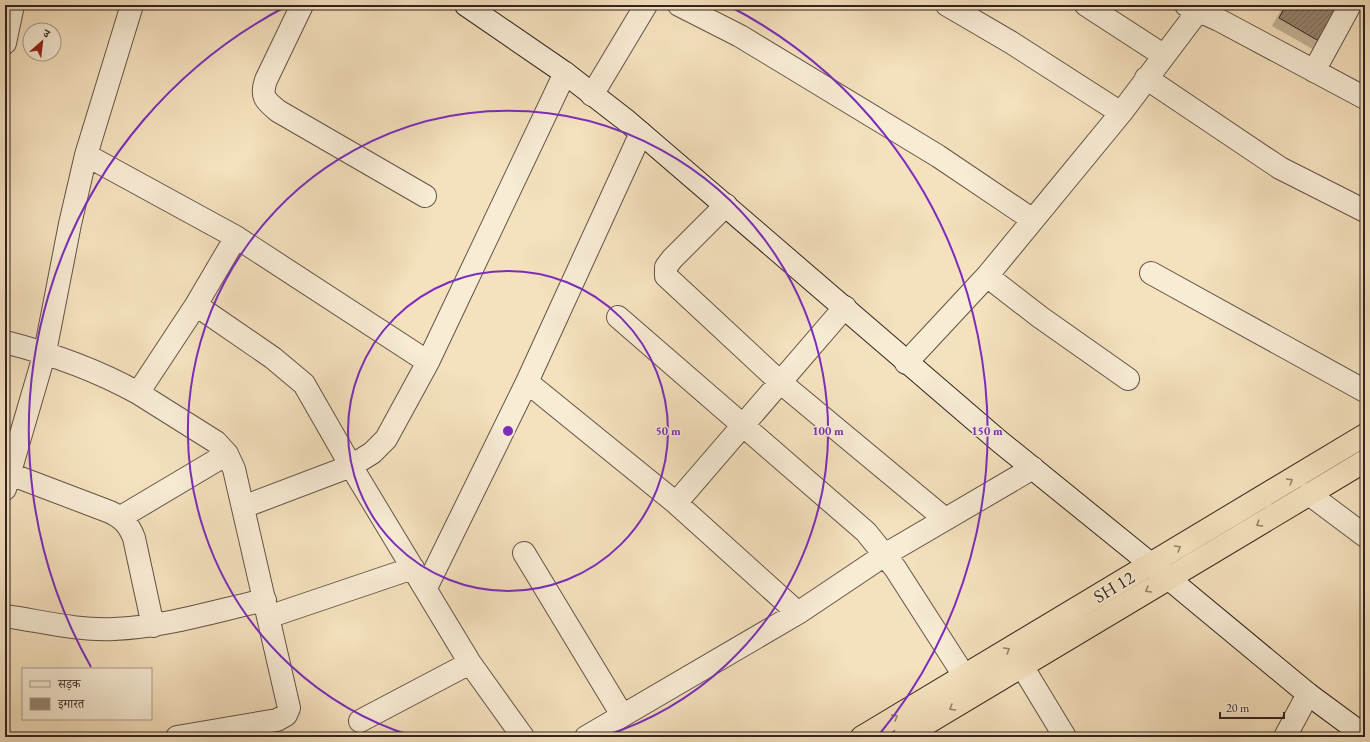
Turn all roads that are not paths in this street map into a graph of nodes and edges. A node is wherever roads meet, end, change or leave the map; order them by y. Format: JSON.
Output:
{"nodes":[{"id":1,"x":13,"y":5,"type":"edge"},
{"id":2,"x":132,"y":5,"type":"edge"},
{"id":3,"x":302,"y":5,"type":"edge"},
{"id":4,"x":466,"y":5,"type":"edge"},
{"id":5,"x":646,"y":5,"type":"edge"},
{"id":6,"x":679,"y":5,"type":"edge"},
{"id":7,"x":947,"y":5,"type":"edge"},
{"id":8,"x":1086,"y":5,"type":"edge"},
{"id":9,"x":1350,"y":5,"type":"edge"},
{"id":10,"x":1192,"y":8,"type":"edge"},
{"id":11,"x":1223,"y":12,"type":"edge"},
{"id":12,"x":5,"y":43,"type":"edge"},
{"id":13,"x":1163,"y":55,"type":"junction"},
{"id":14,"x":1314,"y":71,"type":"junction"},
{"id":15,"x":565,"y":73,"type":"junction"},
{"id":16,"x":1146,"y":78,"type":"junction"},
{"id":17,"x":592,"y":95,"type":"junction"},
{"id":18,"x":1365,"y":98,"type":"edge"},
{"id":19,"x":1121,"y":113,"type":"junction"},
{"id":20,"x":641,"y":133,"type":"junction"},
{"id":21,"x":86,"y":155,"type":"junction"},
{"id":22,"x":425,"y":196,"type":"dead end"},
{"id":23,"x":726,"y":206,"type":"junction"},
{"id":24,"x":1365,"y":211,"type":"edge"},
{"id":25,"x":1033,"y":220,"type":"junction"},
{"id":26,"x":236,"y":237,"type":"junction"},
{"id":27,"x":1151,"y":273,"type":"dead end"},
{"id":28,"x":987,"y":276,"type":"junction"},
{"id":29,"x":196,"y":305,"type":"junction"},
{"id":30,"x":845,"y":307,"type":"junction"},
{"id":31,"x":618,"y":317,"type":"dead end"},
{"id":32,"x":5,"y":342,"type":"edge"},
{"id":33,"x":45,"y":352,"type":"junction"},
{"id":34,"x":428,"y":362,"type":"junction"},
{"id":35,"x":906,"y":363,"type":"junction"},
{"id":36,"x":1128,"y":379,"type":"dead end"},
{"id":37,"x":527,"y":382,"type":"junction"},
{"id":38,"x":780,"y":382,"type":"junction"},
{"id":39,"x":1365,"y":391,"type":"edge"},
{"id":40,"x":138,"y":393,"type":"junction"},
{"id":41,"x":742,"y":425,"type":"junction"},
{"id":42,"x":1365,"y":436,"type":"edge"},
{"id":43,"x":227,"y":454,"type":"junction"},
{"id":44,"x":1365,"y":461,"type":"edge"},
{"id":45,"x":351,"y":466,"type":"junction"},
{"id":46,"x":1033,"y":468,"type":"junction"},
{"id":47,"x":8,"y":481,"type":"edge"},
{"id":48,"x":1309,"y":494,"type":"junction"},
{"id":49,"x":676,"y":503,"type":"junction"},
{"id":50,"x":243,"y":507,"type":"junction"},
{"id":51,"x":121,"y":517,"type":"junction"},
{"id":52,"x":945,"y":519,"type":"junction"},
{"id":53,"x":1365,"y":536,"type":"edge"},
{"id":54,"x":524,"y":553,"type":"dead end"},
{"id":55,"x":886,"y":554,"type":"junction"},
{"id":56,"x":1151,"y":564,"type":"junction"},
{"id":57,"x":413,"y":568,"type":"junction"},
{"id":58,"x":1168,"y":578,"type":"junction"},
{"id":59,"x":426,"y":588,"type":"junction"},
{"id":60,"x":267,"y":609,"type":"junction"},
{"id":61,"x":798,"y":613,"type":"junction"},
{"id":62,"x":5,"y":616,"type":"edge"},
{"id":63,"x":153,"y":626,"type":"junction"},
{"id":64,"x":470,"y":663,"type":"junction"},
{"id":65,"x":1022,"y":666,"type":"junction"},
{"id":66,"x":964,"y":676,"type":"junction"},
{"id":67,"x":976,"y":694,"type":"junction"},
{"id":68,"x":1308,"y":694,"type":"junction"},
{"id":69,"x":622,"y":715,"type":"junction"},
{"id":70,"x":360,"y":721,"type":"dead end"},
{"id":71,"x":208,"y":734,"type":"edge"},
{"id":72,"x":1365,"y":736,"type":"edge"},
{"id":73,"x":176,"y":737,"type":"edge"},
{"id":74,"x":523,"y":737,"type":"edge"},
{"id":75,"x":586,"y":737,"type":"edge"},
{"id":76,"x":862,"y":737,"type":"edge"},
{"id":77,"x":904,"y":737,"type":"edge"},
{"id":78,"x":1065,"y":737,"type":"edge"},
{"id":79,"x":1285,"y":737,"type":"edge"}],
"edges":[{"from":1,"to":12,"type":"street"},
{"from":2,"to":21,"type":"street"},
{"from":3,"to":22,"type":"street"},
{"from":4,"to":15,"type":"street"},
{"from":5,"to":17,"type":"street"},
{"from":6,"to":25,"type":"street"},
{"from":7,"to":19,"type":"street"},
{"from":8,"to":13,"type":"street"},
{"from":9,"to":14,"type":"street"},
{"from":10,"to":11,"type":"street"},
{"from":10,"to":13,"type":"street"},
{"from":11,"to":14,"type":"street"},
{"from":13,"to":16,"type":"street"},
{"from":14,"to":18,"type":"street"},
{"from":15,"to":17,"type":"street"},
{"from":15,"to":34,"type":"street"},
{"from":16,"to":19,"type":"street"},
{"from":16,"to":24,"type":"street"},
{"from":17,"to":20,"type":"street"},
{"from":19,"to":25,"type":"street"},
{"from":20,"to":23,"type":"street"},
{"from":20,"to":37,"type":"street"},
{"from":21,"to":26,"type":"street"},
{"from":21,"to":33,"type":"street"},
{"from":23,"to":30,"type":"street"},
{"from":23,"to":38,"type":"street"},
{"from":25,"to":28,"type":"street"},
{"from":26,"to":29,"type":"street"},
{"from":26,"to":34,"type":"street"},
{"from":27,"to":39,"type":"street"},
{"from":28,"to":35,"type":"street"},
{"from":28,"to":36,"type":"street"},
{"from":29,"to":40,"type":"street"},
{"from":29,"to":45,"type":"street"},
{"from":30,"to":35,"type":"street"},
{"from":30,"to":38,"type":"street"},
{"from":31,"to":41,"type":"street"},
{"from":32,"to":33,"type":"street"},
{"from":33,"to":40,"type":"street"},
{"from":33,"to":47,"type":"street"},
{"from":34,"to":45,"type":"street"},
{"from":35,"to":46,"type":"street"},
{"from":37,"to":49,"type":"street"},
{"from":37,"to":59,"type":"street"},
{"from":38,"to":41,"type":"street"},
{"from":38,"to":52,"type":"street"},
{"from":40,"to":43,"type":"street"},
{"from":41,"to":49,"type":"street"},
{"from":41,"to":55,"type":"street"},
{"from":56,"to":42,"type":"highway","name":"SH 12","one_way":true},
{"from":43,"to":50,"type":"street"},
{"from":43,"to":51,"type":"street"},
{"from":44,"to":48,"type":"highway","name":"SH 12"},
{"from":45,"to":50,"type":"street"},
{"from":45,"to":57,"type":"street"},
{"from":46,"to":52,"type":"street"},
{"from":46,"to":56,"type":"street"},
{"from":47,"to":51,"type":"street"},
{"from":48,"to":53,"type":"street"},
{"from":48,"to":58,"type":"highway","name":"SH 12","one_way":true},
{"from":49,"to":61,"type":"street"},
{"from":50,"to":60,"type":"street"},
{"from":51,"to":63,"type":"street"},
{"from":52,"to":55,"type":"street"},
{"from":54,"to":69,"type":"street"},
{"from":55,"to":61,"type":"street"},
{"from":55,"to":66,"type":"street"},
{"from":56,"to":58,"type":"street"},
{"from":66,"to":56,"type":"highway","name":"SH 12","one_way":true},
{"from":57,"to":59,"type":"street"},
{"from":57,"to":60,"type":"street"},
{"from":58,"to":65,"type":"highway","name":"SH 12","one_way":true},
{"from":58,"to":68,"type":"street"},
{"from":59,"to":64,"type":"street"},
{"from":60,"to":63,"type":"street"},
{"from":60,"to":71,"type":"street"},
{"from":61,"to":69,"type":"street"},
{"from":62,"to":63,"type":"street"},
{"from":64,"to":70,"type":"street"},
{"from":64,"to":74,"type":"street"},
{"from":65,"to":67,"type":"highway","name":"SH 12"},
{"from":65,"to":78,"type":"street"},
{"from":66,"to":67,"type":"street"},
{"from":76,"to":66,"type":"highway","name":"SH 12","one_way":true},
{"from":67,"to":77,"type":"highway","name":"SH 12","one_way":true},
{"from":68,"to":72,"type":"street"},
{"from":68,"to":79,"type":"street"},
{"from":69,"to":75,"type":"street"},
{"from":71,"to":73,"type":"street"}]}
